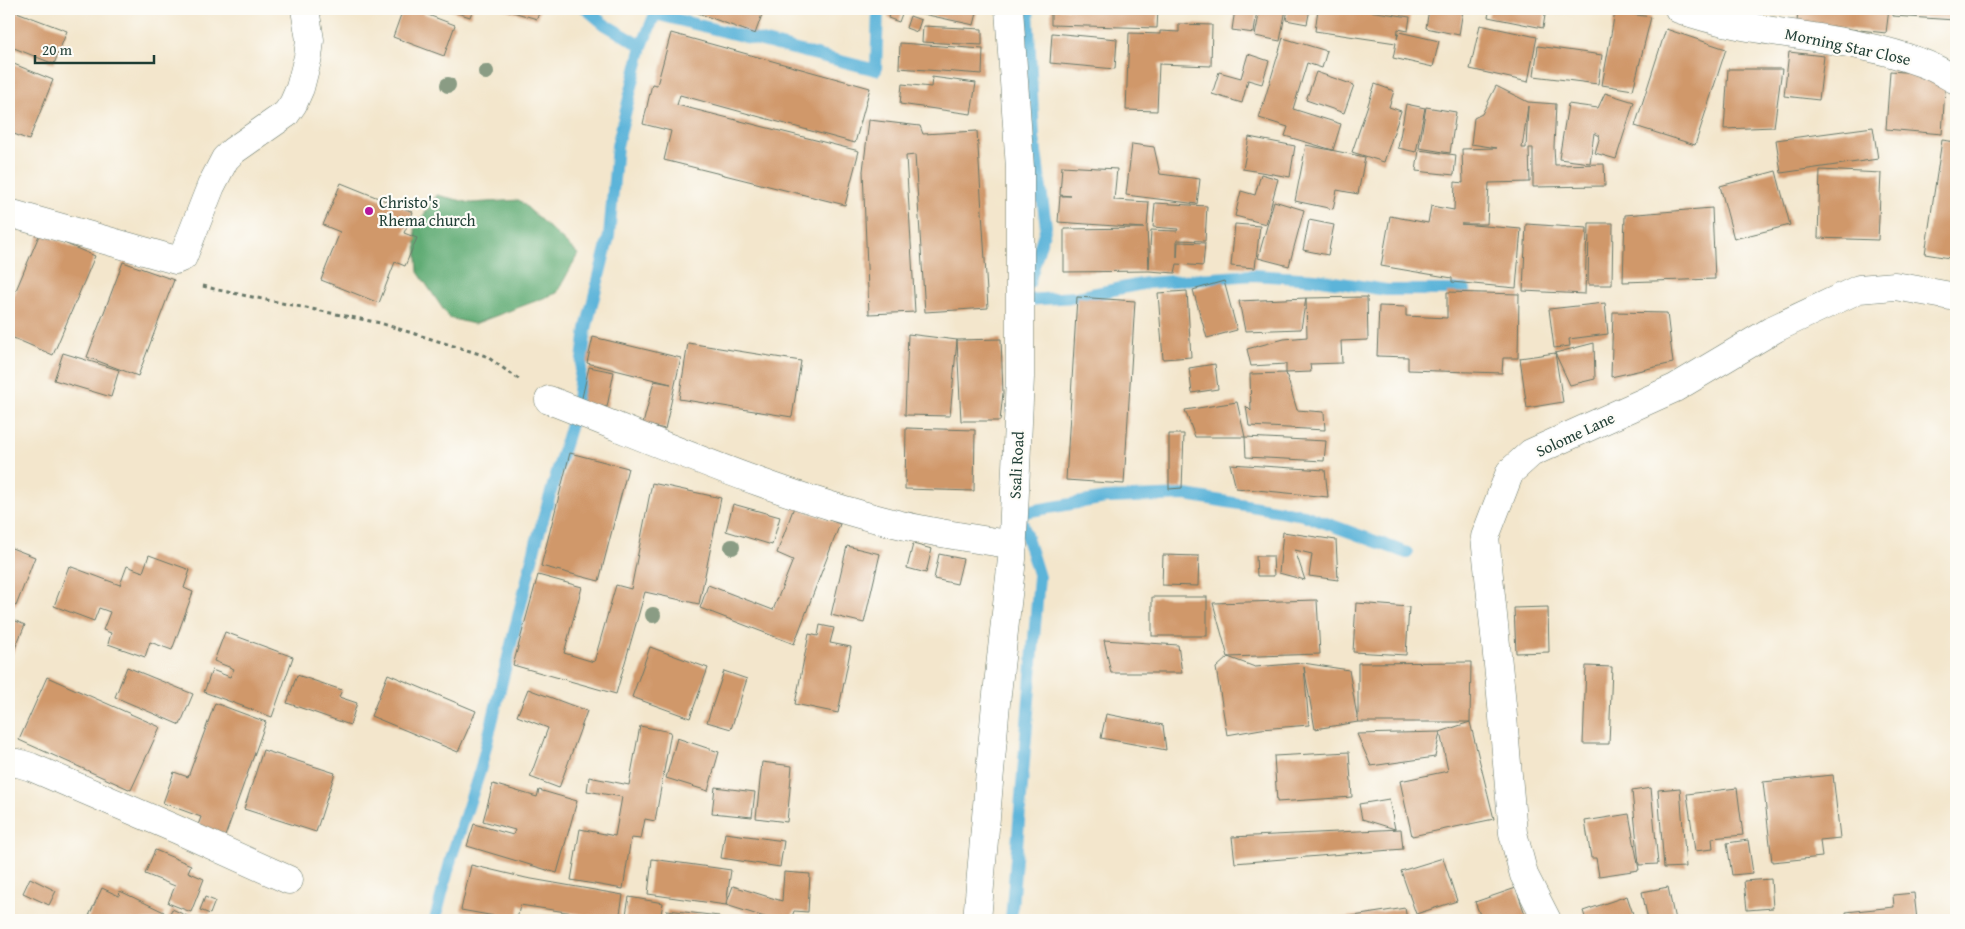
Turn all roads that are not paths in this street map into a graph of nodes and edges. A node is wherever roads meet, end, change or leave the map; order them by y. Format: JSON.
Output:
{"nodes":[{"id":1,"x":305,"y":9,"type":"edge"},
{"id":2,"x":1009,"y":9,"type":"edge"},
{"id":3,"x":1679,"y":9,"type":"edge"},
{"id":4,"x":1956,"y":80,"type":"edge"},
{"id":5,"x":9,"y":213,"type":"edge"},
{"id":6,"x":1956,"y":297,"type":"edge"},
{"id":7,"x":549,"y":400,"type":"road end"},
{"id":8,"x":1013,"y":545,"type":"junction"},
{"id":9,"x":9,"y":764,"type":"edge"},
{"id":10,"x":290,"y":880,"type":"dead end"},
{"id":11,"x":977,"y":920,"type":"edge"},
{"id":12,"x":1547,"y":920,"type":"edge"}],
"edges":[{"from":1,"to":5,"type":"street"},
{"from":2,"to":8,"type":"street","name":"Ssali Road"},
{"from":3,"to":4,"type":"street","name":"Morning Star Close"},
{"from":6,"to":12,"type":"street","name":"Solome Lane"},
{"from":7,"to":8,"type":"street"},
{"from":8,"to":11,"type":"street","name":"Ssali Road"},
{"from":9,"to":10,"type":"street"}]}
